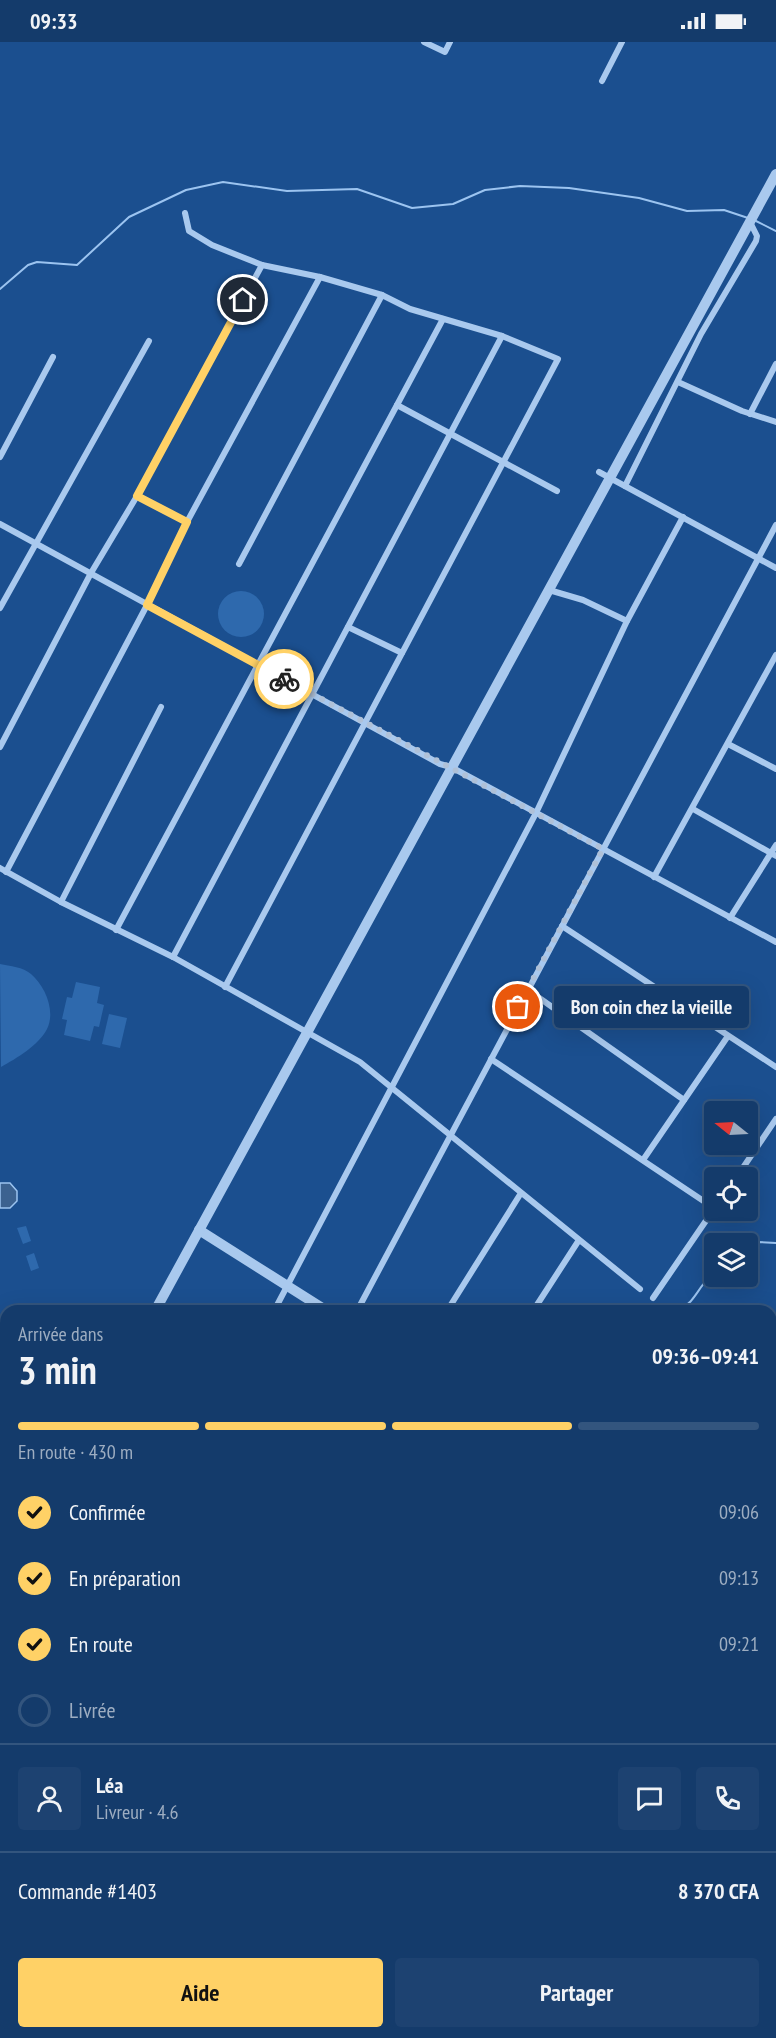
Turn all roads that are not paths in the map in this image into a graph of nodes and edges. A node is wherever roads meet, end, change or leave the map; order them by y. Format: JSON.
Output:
{"nodes":[{"id":1,"x":424,"y":42,"type":"edge"},
{"id":2,"x":450,"y":42,"type":"edge"},
{"id":3,"x":622,"y":42,"type":"edge"},
{"id":4,"x":602,"y":81,"type":"dead end"},
{"id":5,"x":776,"y":174,"type":"edge"},
{"id":6,"x":185,"y":213,"type":"dead end"},
{"id":7,"x":750,"y":222,"type":"junction"},
{"id":8,"x":262,"y":265,"type":"junction"},
{"id":9,"x":320,"y":277,"type":"junction"},
{"id":10,"x":382,"y":296,"type":"junction"},
{"id":11,"x":443,"y":319,"type":"junction"},
{"id":12,"x":502,"y":336,"type":"junction"},
{"id":13,"x":149,"y":341,"type":"dead end"},
{"id":14,"x":53,"y":357,"type":"dead end"},
{"id":15,"x":776,"y":364,"type":"edge"},
{"id":16,"x":678,"y":382,"type":"junction"},
{"id":17,"x":397,"y":405,"type":"junction"},
{"id":18,"x":750,"y":414,"type":"junction"},
{"id":19,"x":776,"y":422,"type":"edge"},
{"id":20,"x":450,"y":434,"type":"junction"},
{"id":21,"x":0,"y":457,"type":"edge"},
{"id":22,"x":504,"y":462,"type":"junction"},
{"id":23,"x":599,"y":472,"type":"dead end"},
{"id":24,"x":610,"y":478,"type":"junction"},
{"id":25,"x":625,"y":486,"type":"junction"},
{"id":26,"x":557,"y":491,"type":"dead end"},
{"id":27,"x":137,"y":496,"type":"junction"},
{"id":28,"x":683,"y":517,"type":"junction"},
{"id":29,"x":187,"y":522,"type":"junction"},
{"id":30,"x":0,"y":524,"type":"edge"},
{"id":31,"x":776,"y":525,"type":"edge"},
{"id":32,"x":34,"y":542,"type":"junction"},
{"id":33,"x":759,"y":558,"type":"junction"},
{"id":34,"x":239,"y":564,"type":"dead end"},
{"id":35,"x":776,"y":568,"type":"edge"},
{"id":36,"x":91,"y":573,"type":"junction"},
{"id":37,"x":549,"y":590,"type":"junction"},
{"id":38,"x":147,"y":605,"type":"junction"},
{"id":39,"x":0,"y":608,"type":"edge"},
{"id":40,"x":627,"y":621,"type":"junction"},
{"id":41,"x":348,"y":627,"type":"junction"},
{"id":42,"x":402,"y":653,"type":"junction"},
{"id":43,"x":776,"y":655,"type":"edge"},
{"id":44,"x":258,"y":665,"type":"junction"},
{"id":45,"x":768,"y":670,"type":"junction"},
{"id":46,"x":776,"y":675,"type":"edge"},
{"id":47,"x":312,"y":695,"type":"junction"},
{"id":48,"x":161,"y":707,"type":"dead end"},
{"id":49,"x":365,"y":724,"type":"junction"},
{"id":50,"x":728,"y":744,"type":"junction"},
{"id":51,"x":0,"y":747,"type":"edge"},
{"id":52,"x":451,"y":767,"type":"junction"},
{"id":53,"x":776,"y":769,"type":"edge"},
{"id":54,"x":693,"y":809,"type":"junction"},
{"id":55,"x":536,"y":813,"type":"junction"},
{"id":56,"x":776,"y":844,"type":"edge"},
{"id":57,"x":603,"y":849,"type":"junction"},
{"id":58,"x":773,"y":855,"type":"edge"},
{"id":59,"x":3,"y":870,"type":"edge"},
{"id":60,"x":654,"y":877,"type":"junction"},
{"id":61,"x":61,"y":902,"type":"junction"},
{"id":62,"x":730,"y":918,"type":"junction"},
{"id":63,"x":562,"y":926,"type":"junction"},
{"id":64,"x":116,"y":930,"type":"junction"},
{"id":65,"x":776,"y":942,"type":"edge"},
{"id":66,"x":173,"y":957,"type":"junction"},
{"id":67,"x":225,"y":987,"type":"junction"},
{"id":68,"x":528,"y":990,"type":"junction"},
{"id":69,"x":308,"y":1032,"type":"junction"},
{"id":70,"x":728,"y":1036,"type":"junction"},
{"id":71,"x":491,"y":1059,"type":"junction"},
{"id":72,"x":776,"y":1067,"type":"edge"},
{"id":73,"x":392,"y":1089,"type":"junction"},
{"id":74,"x":684,"y":1100,"type":"junction"},
{"id":75,"x":776,"y":1119,"type":"edge"},
{"id":76,"x":450,"y":1136,"type":"junction"},
{"id":77,"x":643,"y":1160,"type":"junction"},
{"id":78,"x":743,"y":1167,"type":"edge"},
{"id":79,"x":521,"y":1193,"type":"junction"},
{"id":80,"x":704,"y":1202,"type":"edge"},
{"id":81,"x":706,"y":1221,"type":"edge"},
{"id":82,"x":199,"y":1230,"type":"junction"},
{"id":83,"x":579,"y":1240,"type":"junction"},
{"id":84,"x":287,"y":1286,"type":"junction"},
{"id":85,"x":639,"y":1289,"type":"dead end"},
{"id":86,"x":654,"y":1298,"type":"dead end"},
{"id":87,"x":158,"y":1305,"type":"edge"},
{"id":88,"x":277,"y":1305,"type":"edge"},
{"id":89,"x":317,"y":1305,"type":"edge"},
{"id":90,"x":360,"y":1305,"type":"edge"},
{"id":91,"x":451,"y":1305,"type":"edge"},
{"id":92,"x":537,"y":1305,"type":"edge"}],
"edges":[{"from":1,"to":2,"type":"street"},
{"from":3,"to":4,"type":"street"},
{"from":5,"to":7,"type":"street"},
{"from":6,"to":8,"type":"street"},
{"from":7,"to":16,"type":"street"},
{"from":7,"to":24,"type":"street"},
{"from":8,"to":9,"type":"street"},
{"from":8,"to":27,"type":"street"},
{"from":9,"to":10,"type":"street"},
{"from":9,"to":29,"type":"street"},
{"from":10,"to":11,"type":"street"},
{"from":10,"to":34,"type":"street"},
{"from":11,"to":12,"type":"street"},
{"from":11,"to":17,"type":"street"},
{"from":12,"to":20,"type":"street"},
{"from":12,"to":22,"type":"street"},
{"from":13,"to":32,"type":"street"},
{"from":14,"to":21,"type":"street"},
{"from":15,"to":18,"type":"street"},
{"from":16,"to":18,"type":"street"},
{"from":16,"to":25,"type":"street"},
{"from":17,"to":20,"type":"street"},
{"from":17,"to":44,"type":"street"},
{"from":18,"to":19,"type":"street"},
{"from":20,"to":22,"type":"street"},
{"from":20,"to":41,"type":"street"},
{"from":22,"to":26,"type":"street"},
{"from":22,"to":42,"type":"street"},
{"from":23,"to":24,"type":"street"},
{"from":24,"to":25,"type":"street"},
{"from":24,"to":37,"type":"street"},
{"from":25,"to":28,"type":"street"},
{"from":27,"to":29,"type":"street"},
{"from":27,"to":36,"type":"street"},
{"from":28,"to":33,"type":"street"},
{"from":28,"to":40,"type":"street"},
{"from":29,"to":38,"type":"street"},
{"from":30,"to":32,"type":"street"},
{"from":31,"to":33,"type":"street"},
{"from":32,"to":36,"type":"street"},
{"from":32,"to":39,"type":"street"},
{"from":33,"to":35,"type":"street"},
{"from":33,"to":57,"type":"street"},
{"from":36,"to":38,"type":"street"},
{"from":36,"to":51,"type":"street"},
{"from":37,"to":40,"type":"street"},
{"from":37,"to":52,"type":"street"},
{"from":38,"to":44,"type":"street"},
{"from":38,"to":59,"type":"street"},
{"from":40,"to":55,"type":"street"},
{"from":41,"to":42,"type":"street"},
{"from":41,"to":47,"type":"street"},
{"from":42,"to":49,"type":"street"},
{"from":43,"to":45,"type":"street"},
{"from":44,"to":47,"type":"street"},
{"from":44,"to":64,"type":"street"},
{"from":45,"to":46,"type":"street"},
{"from":45,"to":50,"type":"street"},
{"from":47,"to":49,"type":"street"},
{"from":47,"to":66,"type":"street"},
{"from":48,"to":61,"type":"street"},
{"from":49,"to":52,"type":"street"},
{"from":49,"to":67,"type":"street"},
{"from":50,"to":53,"type":"street"},
{"from":50,"to":54,"type":"street"},
{"from":52,"to":55,"type":"street"},
{"from":52,"to":69,"type":"street"},
{"from":54,"to":58,"type":"street"},
{"from":54,"to":60,"type":"street"},
{"from":55,"to":57,"type":"street"},
{"from":55,"to":73,"type":"street"},
{"from":56,"to":58,"type":"street"},
{"from":57,"to":60,"type":"street"},
{"from":57,"to":63,"type":"street"},
{"from":58,"to":62,"type":"street"},
{"from":59,"to":61,"type":"street"},
{"from":60,"to":62,"type":"street"},
{"from":61,"to":64,"type":"street"},
{"from":62,"to":65,"type":"street"},
{"from":63,"to":68,"type":"street"},
{"from":63,"to":70,"type":"street"},
{"from":64,"to":66,"type":"street"},
{"from":66,"to":67,"type":"street"},
{"from":67,"to":69,"type":"street"},
{"from":68,"to":71,"type":"street"},
{"from":68,"to":74,"type":"street"},
{"from":69,"to":73,"type":"street"},
{"from":69,"to":82,"type":"street"},
{"from":70,"to":72,"type":"street"},
{"from":70,"to":74,"type":"street"},
{"from":71,"to":76,"type":"street"},
{"from":71,"to":77,"type":"street"},
{"from":73,"to":76,"type":"street"},
{"from":73,"to":84,"type":"street"},
{"from":74,"to":77,"type":"street"},
{"from":75,"to":78,"type":"street"},
{"from":76,"to":79,"type":"street"},
{"from":76,"to":90,"type":"street"},
{"from":77,"to":80,"type":"street"},
{"from":79,"to":83,"type":"street"},
{"from":79,"to":91,"type":"street"},
{"from":81,"to":86,"type":"street"},
{"from":82,"to":84,"type":"street"},
{"from":82,"to":87,"type":"street"},
{"from":83,"to":85,"type":"street"},
{"from":83,"to":92,"type":"street"},
{"from":84,"to":88,"type":"street"},
{"from":84,"to":89,"type":"street"}]}
